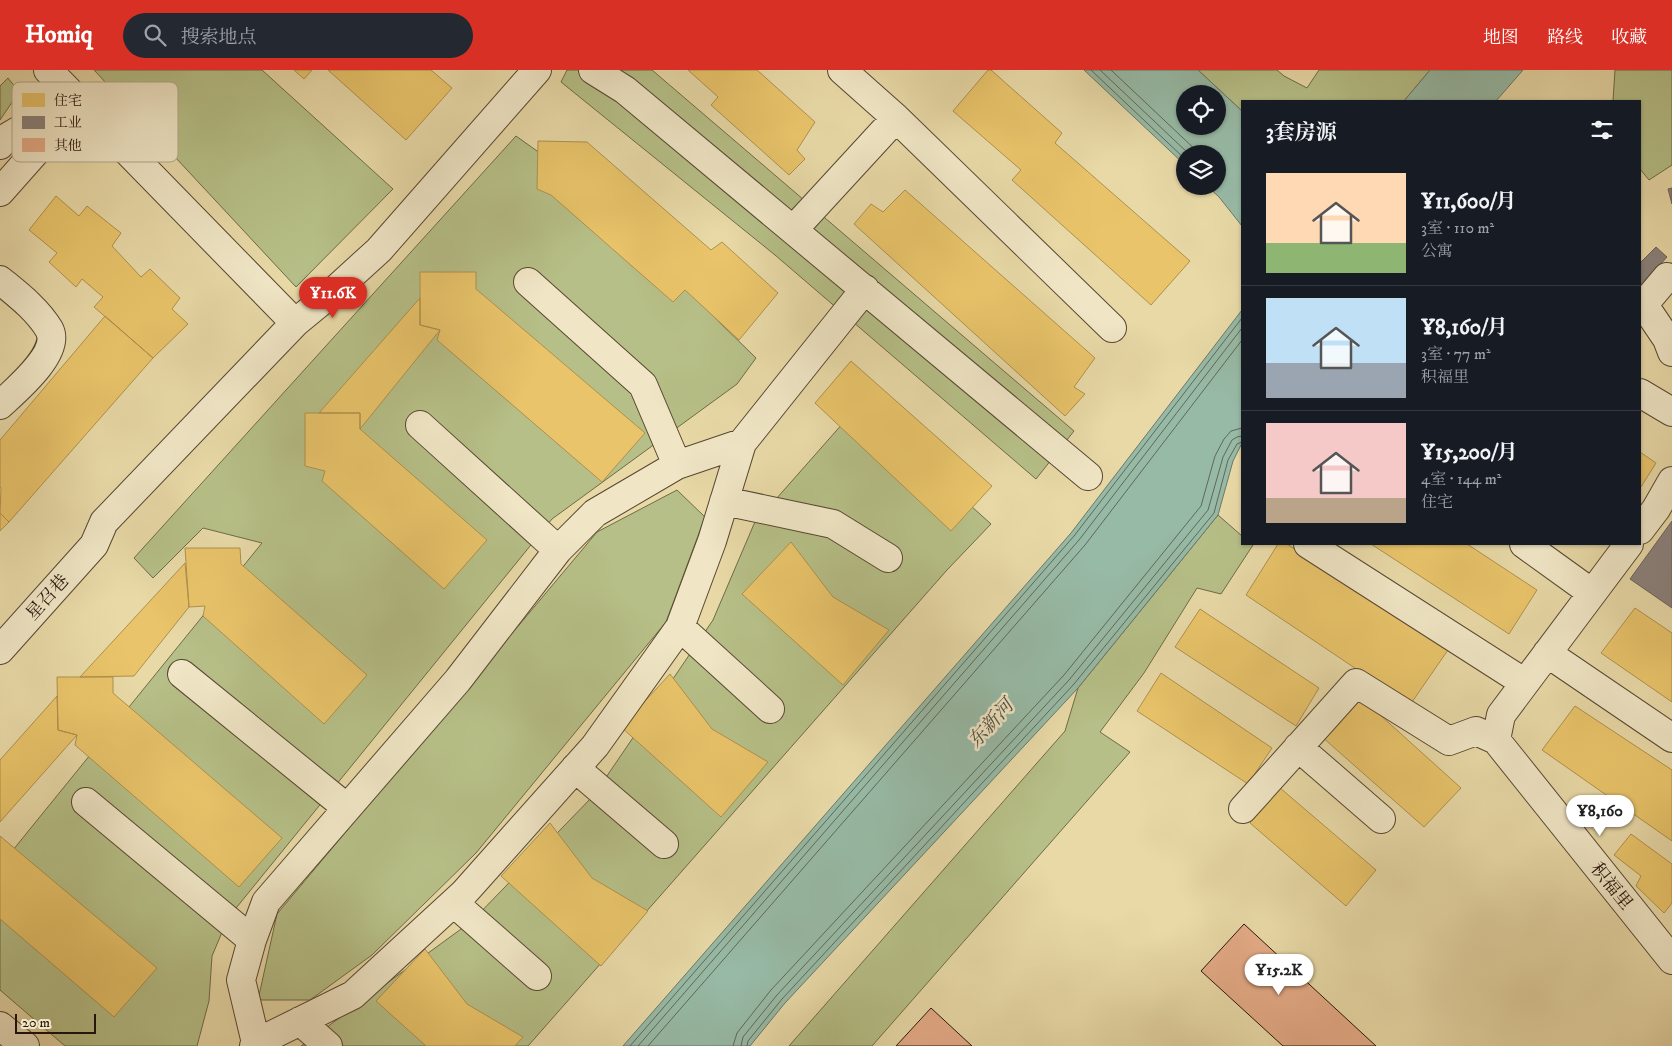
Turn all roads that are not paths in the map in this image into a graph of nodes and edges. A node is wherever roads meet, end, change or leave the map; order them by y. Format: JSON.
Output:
{"nodes":[{"id":1,"x":48,"y":70,"type":"edge"},
{"id":2,"x":538,"y":70,"type":"edge"},
{"id":3,"x":593,"y":70,"type":"edge"},
{"id":4,"x":842,"y":70,"type":"edge"},
{"id":5,"x":60,"y":82,"type":"edge"},
{"id":6,"x":896,"y":118,"type":"junction"},
{"id":7,"x":12,"y":134,"type":"edge"},
{"id":8,"x":0,"y":145,"type":"edge"},
{"id":9,"x":27,"y":162,"type":"edge"},
{"id":10,"x":138,"y":162,"type":"edge"},
{"id":11,"x":0,"y":192,"type":"edge"},
{"id":12,"x":793,"y":230,"type":"junction"},
{"id":13,"x":1667,"y":277,"type":"dead end"},
{"id":14,"x":0,"y":280,"type":"edge"},
{"id":15,"x":528,"y":282,"type":"dead end"},
{"id":16,"x":865,"y":290,"type":"junction"},
{"id":17,"x":1642,"y":307,"type":"edge"},
{"id":18,"x":295,"y":323,"type":"junction"},
{"id":19,"x":1112,"y":328,"type":"dead end"},
{"id":20,"x":1672,"y":352,"type":"edge"},
{"id":21,"x":1641,"y":394,"type":"edge"},
{"id":22,"x":0,"y":405,"type":"edge"},
{"id":23,"x":1672,"y":412,"type":"edge"},
{"id":24,"x":420,"y":425,"type":"dead end"},
{"id":25,"x":742,"y":443,"type":"junction"},
{"id":26,"x":677,"y":465,"type":"junction"},
{"id":27,"x":1088,"y":476,"type":"dead end"},
{"id":28,"x":1672,"y":481,"type":"edge"},
{"id":29,"x":724,"y":501,"type":"junction"},
{"id":30,"x":1641,"y":529,"type":"edge"},
{"id":31,"x":1310,"y":545,"type":"edge"},
{"id":32,"x":1525,"y":545,"type":"edge"},
{"id":33,"x":1628,"y":545,"type":"edge"},
{"id":34,"x":558,"y":550,"type":"junction"},
{"id":35,"x":888,"y":558,"type":"dead end"},
{"id":36,"x":1592,"y":593,"type":"junction"},
{"id":37,"x":680,"y":627,"type":"junction"},
{"id":38,"x":0,"y":650,"type":"edge"},
{"id":39,"x":1547,"y":653,"type":"junction"},
{"id":40,"x":182,"y":674,"type":"dead end"},
{"id":41,"x":1525,"y":683,"type":"junction"},
{"id":42,"x":770,"y":709,"type":"dead end"},
{"id":43,"x":1672,"y":738,"type":"edge"},
{"id":44,"x":1496,"y":740,"type":"junction"},
{"id":45,"x":1298,"y":747,"type":"junction"},
{"id":46,"x":575,"y":768,"type":"junction"},
{"id":47,"x":86,"y":802,"type":"dead end"},
{"id":48,"x":347,"y":808,"type":"junction"},
{"id":49,"x":1243,"y":809,"type":"dead end"},
{"id":50,"x":1381,"y":819,"type":"dead end"},
{"id":51,"x":664,"y":844,"type":"dead end"},
{"id":52,"x":454,"y":903,"type":"junction"},
{"id":53,"x":252,"y":940,"type":"junction"},
{"id":54,"x":1672,"y":960,"type":"edge"},
{"id":55,"x":537,"y":976,"type":"dead end"},
{"id":56,"x":300,"y":1022,"type":"junction"},
{"id":57,"x":0,"y":1026,"type":"edge"},
{"id":58,"x":255,"y":1045,"type":"edge"},
{"id":59,"x":24,"y":1046,"type":"edge"},
{"id":60,"x":328,"y":1046,"type":"edge"}],
"edges":[{"from":1,"to":5,"type":"street"},
{"from":2,"to":18,"type":"street","name":"星召巷"},
{"from":3,"to":12,"type":"street"},
{"from":4,"to":6,"type":"street"},
{"from":6,"to":12,"type":"street"},
{"from":6,"to":19,"type":"street"},
{"from":7,"to":8,"type":"street"},
{"from":9,"to":11,"type":"street"},
{"from":10,"to":18,"type":"street"},
{"from":12,"to":16,"type":"street"},
{"from":13,"to":17,"type":"street"},
{"from":14,"to":22,"type":"street"},
{"from":15,"to":26,"type":"street"},
{"from":16,"to":25,"type":"street"},
{"from":16,"to":27,"type":"street"},
{"from":17,"to":20,"type":"street"},
{"from":18,"to":38,"type":"street","name":"星召巷"},
{"from":21,"to":23,"type":"street"},
{"from":24,"to":34,"type":"street"},
{"from":25,"to":26,"type":"street"},
{"from":25,"to":29,"type":"street"},
{"from":26,"to":34,"type":"street"},
{"from":28,"to":30,"type":"street"},
{"from":29,"to":35,"type":"street"},
{"from":29,"to":37,"type":"street"},
{"from":31,"to":41,"type":"street"},
{"from":32,"to":36,"type":"street"},
{"from":33,"to":36,"type":"street"},
{"from":34,"to":48,"type":"street"},
{"from":36,"to":39,"type":"street"},
{"from":37,"to":42,"type":"street"},
{"from":37,"to":46,"type":"street"},
{"from":39,"to":41,"type":"street"},
{"from":39,"to":43,"type":"street"},
{"from":40,"to":48,"type":"street"},
{"from":41,"to":44,"type":"street"},
{"from":44,"to":45,"type":"street"},
{"from":44,"to":54,"type":"street","name":"积福里"},
{"from":45,"to":49,"type":"street"},
{"from":45,"to":50,"type":"street"},
{"from":46,"to":51,"type":"street"},
{"from":46,"to":52,"type":"street"},
{"from":47,"to":53,"type":"street"},
{"from":48,"to":53,"type":"street"},
{"from":52,"to":55,"type":"street"},
{"from":52,"to":56,"type":"street"},
{"from":53,"to":58,"type":"street"},
{"from":56,"to":58,"type":"street"},
{"from":56,"to":60,"type":"street"},
{"from":57,"to":59,"type":"street"}]}
